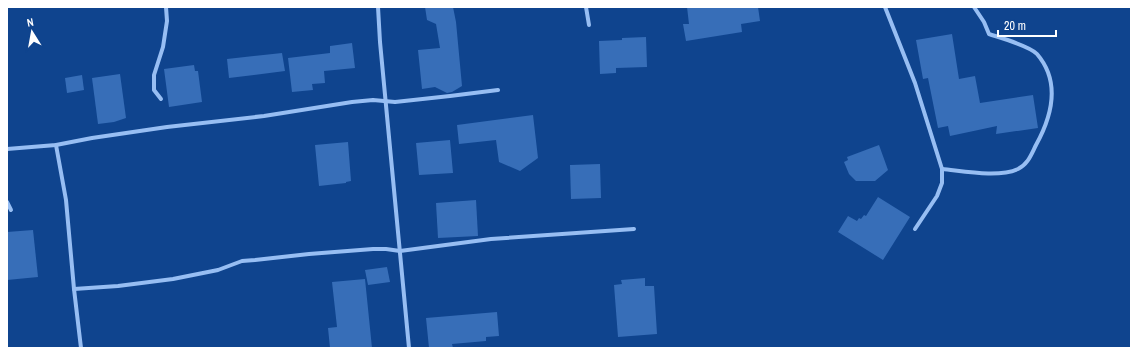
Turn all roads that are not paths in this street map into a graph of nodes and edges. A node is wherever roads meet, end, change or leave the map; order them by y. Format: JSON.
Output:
{"nodes":[{"id":1,"x":166,"y":7,"type":"edge"},
{"id":2,"x":378,"y":7,"type":"edge"},
{"id":3,"x":586,"y":7,"type":"edge"},
{"id":4,"x":885,"y":7,"type":"edge"},
{"id":5,"x":974,"y":7,"type":"edge"},
{"id":6,"x":589,"y":25,"type":"dead end"},
{"id":7,"x":498,"y":90,"type":"dead end"},
{"id":8,"x":161,"y":99,"type":"dead end"},
{"id":9,"x":385,"y":101,"type":"junction"},
{"id":10,"x":56,"y":145,"type":"junction"},
{"id":11,"x":7,"y":149,"type":"edge"},
{"id":12,"x":942,"y":169,"type":"junction"},
{"id":13,"x":7,"y":202,"type":"edge"},
{"id":14,"x":11,"y":210,"type":"dead end"},
{"id":15,"x":634,"y":228,"type":"dead end"},
{"id":16,"x":915,"y":229,"type":"dead end"},
{"id":17,"x":400,"y":251,"type":"junction"},
{"id":18,"x":74,"y":289,"type":"junction"},
{"id":19,"x":81,"y":348,"type":"edge"},
{"id":20,"x":409,"y":348,"type":"edge"}],
"edges":[{"from":1,"to":8,"type":"street"},
{"from":2,"to":9,"type":"street"},
{"from":3,"to":6,"type":"street"},
{"from":4,"to":12,"type":"street"},
{"from":5,"to":12,"type":"street"},
{"from":7,"to":9,"type":"street"},
{"from":9,"to":10,"type":"street"},
{"from":9,"to":17,"type":"street"},
{"from":10,"to":11,"type":"street"},
{"from":10,"to":18,"type":"street"},
{"from":12,"to":16,"type":"street"},
{"from":13,"to":14,"type":"street"},
{"from":15,"to":17,"type":"street"},
{"from":17,"to":18,"type":"street"},
{"from":17,"to":20,"type":"street"},
{"from":18,"to":19,"type":"street"}]}
